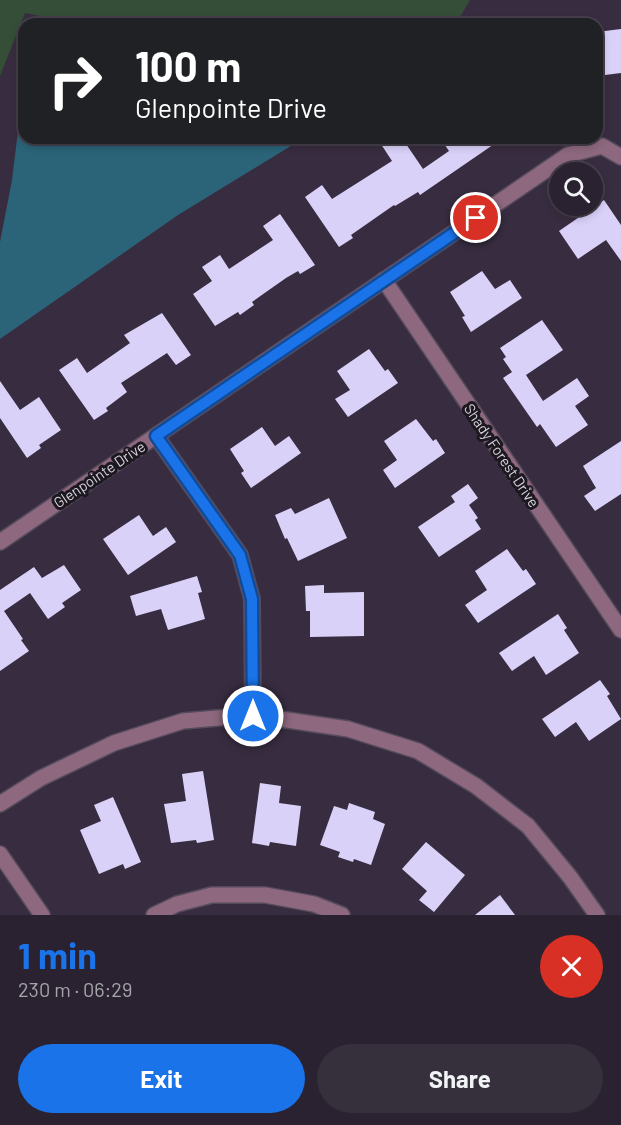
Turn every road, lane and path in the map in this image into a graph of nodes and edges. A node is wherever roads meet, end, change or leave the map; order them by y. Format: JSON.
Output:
{"nodes":[{"id":1,"x":621,"y":157,"type":"edge"},
{"id":2,"x":384,"y":280,"type":"junction"},
{"id":3,"x":156,"y":436,"type":"junction"},
{"id":4,"x":0,"y":542,"type":"edge"},
{"id":5,"x":621,"y":630,"type":"edge"},
{"id":6,"x":253,"y":716,"type":"junction"},
{"id":7,"x":0,"y":804,"type":"edge"},
{"id":8,"x":0,"y":854,"type":"edge"},
{"id":9,"x":42,"y":915,"type":"edge"},
{"id":10,"x":154,"y":915,"type":"edge"},
{"id":11,"x":342,"y":915,"type":"edge"},
{"id":12,"x":597,"y":915,"type":"edge"}],
"edges":[{"from":1,"to":2,"type":"street","name":"Glenpointe Drive"},
{"from":2,"to":3,"type":"street","name":"Glenpointe Drive"},
{"from":2,"to":5,"type":"street","name":"Shady Forest Drive"},
{"from":3,"to":4,"type":"street","name":"Glenpointe Drive"},
{"from":3,"to":6,"type":"street"},
{"from":6,"to":7,"type":"street"},
{"from":6,"to":12,"type":"street"},
{"from":8,"to":9,"type":"street"},
{"from":10,"to":11,"type":"street"}]}
